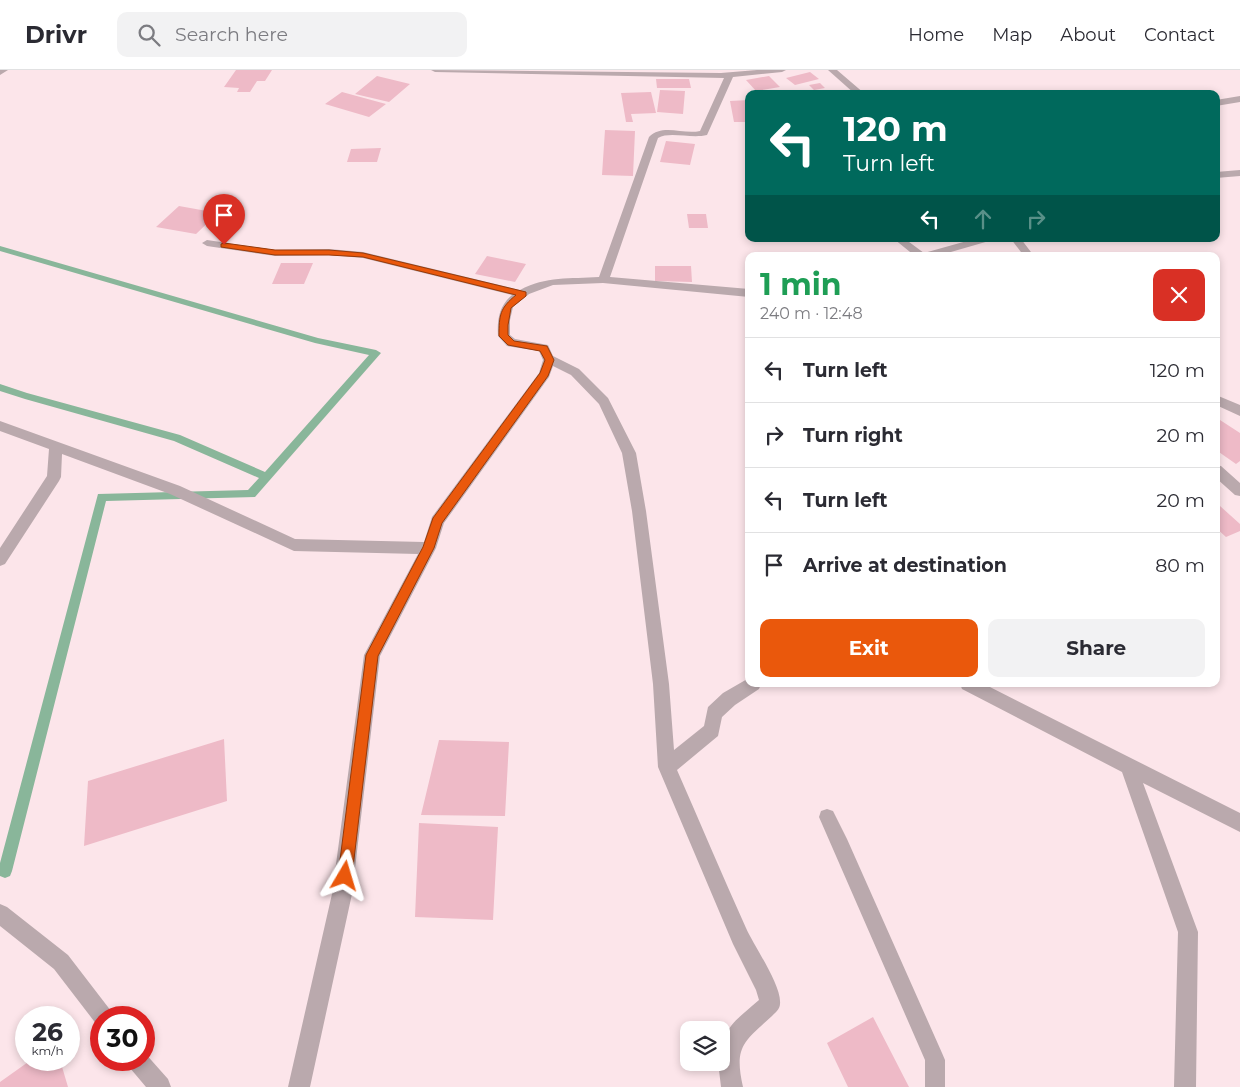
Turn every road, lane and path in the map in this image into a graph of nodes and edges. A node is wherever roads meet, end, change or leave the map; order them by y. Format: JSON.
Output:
{"nodes":[{"id":1,"x":4,"y":70,"type":"edge"},
{"id":2,"x":435,"y":70,"type":"edge"},
{"id":3,"x":782,"y":70,"type":"edge"},
{"id":4,"x":832,"y":70,"type":"edge"},
{"id":5,"x":0,"y":73,"type":"edge"},
{"id":6,"x":707,"y":73,"type":"edge"},
{"id":7,"x":729,"y":76,"type":"junction"},
{"id":8,"x":856,"y":90,"type":"edge"},
{"id":9,"x":1240,"y":99,"type":"edge"},
{"id":10,"x":1220,"y":102,"type":"edge"},
{"id":11,"x":1240,"y":173,"type":"edge"},
{"id":12,"x":1220,"y":175,"type":"edge"},
{"id":13,"x":903,"y":242,"type":"edge"},
{"id":14,"x":975,"y":242,"type":"edge"},
{"id":15,"x":1018,"y":242,"type":"edge"},
{"id":16,"x":207,"y":243,"type":"dead end"},
{"id":17,"x":915,"y":252,"type":"edge"},
{"id":18,"x":940,"y":252,"type":"edge"},
{"id":19,"x":1026,"y":252,"type":"edge"},
{"id":20,"x":602,"y":280,"type":"junction"},
{"id":21,"x":745,"y":293,"type":"edge"},
{"id":22,"x":523,"y":294,"type":"junction"},
{"id":23,"x":548,"y":359,"type":"junction"},
{"id":24,"x":1220,"y":401,"type":"edge"},
{"id":25,"x":1240,"y":411,"type":"edge"},
{"id":26,"x":0,"y":426,"type":"edge"},
{"id":27,"x":56,"y":446,"type":"junction"},
{"id":28,"x":1220,"y":474,"type":"edge"},
{"id":29,"x":1240,"y":491,"type":"edge"},
{"id":30,"x":428,"y":548,"type":"junction"},
{"id":31,"x":0,"y":560,"type":"edge"},
{"id":32,"x":748,"y":687,"type":"edge"},
{"id":33,"x":974,"y":687,"type":"edge"},
{"id":34,"x":1128,"y":765,"type":"junction"},
{"id":35,"x":667,"y":768,"type":"junction"},
{"id":36,"x":827,"y":817,"type":"dead end"},
{"id":37,"x":1240,"y":823,"type":"edge"},
{"id":38,"x":0,"y":914,"type":"edge"},
{"id":39,"x":95,"y":1006,"type":"edge"},
{"id":40,"x":147,"y":1071,"type":"edge"},
{"id":41,"x":160,"y":1087,"type":"edge"},
{"id":42,"x":299,"y":1087,"type":"edge"},
{"id":43,"x":732,"y":1087,"type":"edge"},
{"id":44,"x":935,"y":1087,"type":"edge"},
{"id":45,"x":1185,"y":1087,"type":"edge"}],
"edges":[{"from":1,"to":5,"type":"street"},
{"from":2,"to":6,"type":"street"},
{"from":3,"to":7,"type":"street"},
{"from":4,"to":8,"type":"street"},
{"from":6,"to":7,"type":"street"},
{"from":7,"to":20,"type":"street"},
{"from":9,"to":10,"type":"street"},
{"from":11,"to":12,"type":"street"},
{"from":13,"to":17,"type":"street"},
{"from":14,"to":18,"type":"street"},
{"from":15,"to":19,"type":"street"},
{"from":16,"to":22,"type":"street"},
{"from":20,"to":21,"type":"street"},
{"from":20,"to":22,"type":"street"},
{"from":22,"to":23,"type":"street"},
{"from":23,"to":30,"type":"street"},
{"from":23,"to":35,"type":"street"},
{"from":24,"to":25,"type":"street"},
{"from":26,"to":27,"type":"street"},
{"from":27,"to":30,"type":"street"},
{"from":27,"to":31,"type":"street"},
{"from":28,"to":29,"type":"street"},
{"from":30,"to":42,"type":"street"},
{"from":32,"to":35,"type":"street"},
{"from":33,"to":34,"type":"street"},
{"from":34,"to":37,"type":"street"},
{"from":34,"to":45,"type":"street"},
{"from":35,"to":43,"type":"street"},
{"from":36,"to":44,"type":"lane"},
{"from":38,"to":39,"type":"street"},
{"from":40,"to":41,"type":"street"}]}
